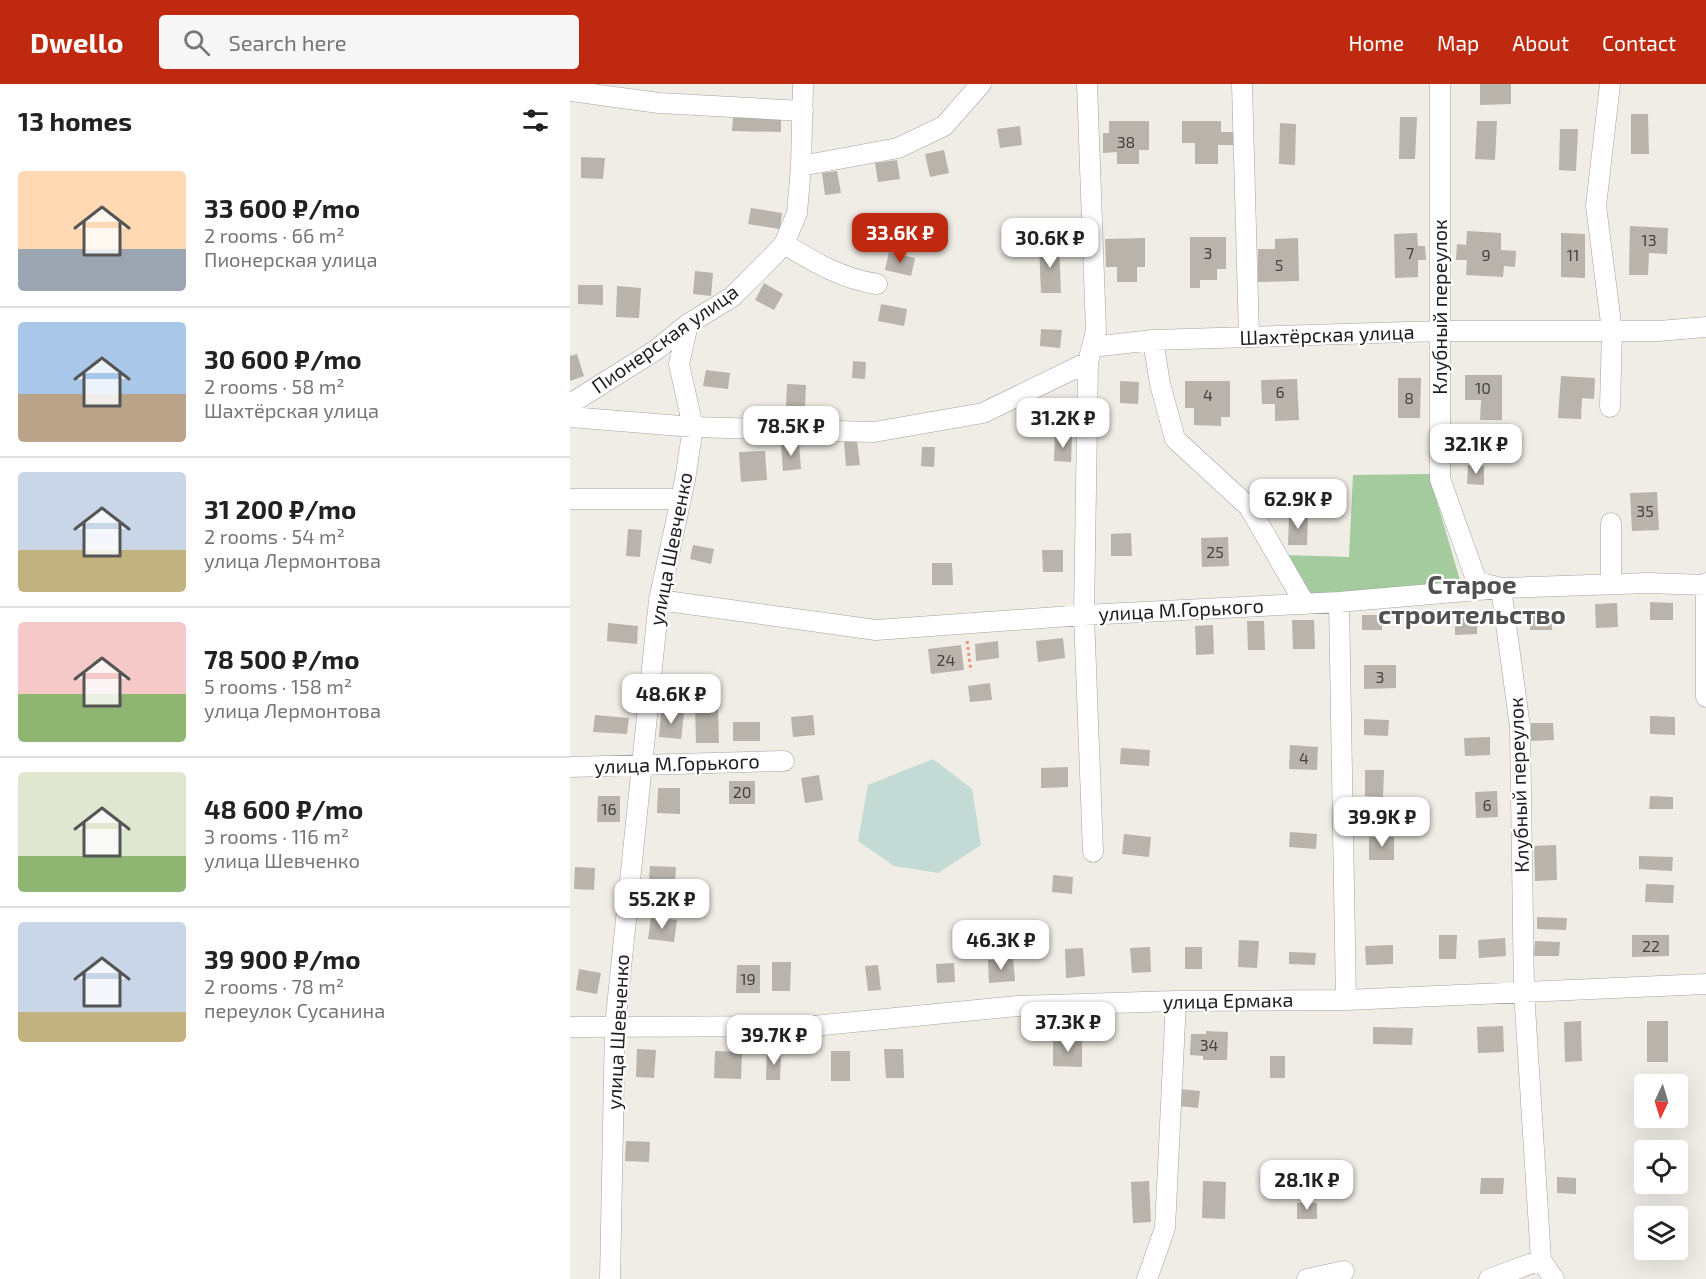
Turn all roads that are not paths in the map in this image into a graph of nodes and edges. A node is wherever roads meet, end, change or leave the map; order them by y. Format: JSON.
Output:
{"nodes":[{"id":1,"x":804,"y":84,"type":"edge"},
{"id":2,"x":981,"y":84,"type":"edge"},
{"id":3,"x":1087,"y":84,"type":"edge"},
{"id":4,"x":1242,"y":84,"type":"edge"},
{"id":5,"x":1440,"y":84,"type":"edge"},
{"id":6,"x":1610,"y":84,"type":"edge"},
{"id":7,"x":570,"y":91,"type":"edge"},
{"id":8,"x":803,"y":111,"type":"junction"},
{"id":9,"x":801,"y":166,"type":"junction"},
{"id":10,"x":784,"y":244,"type":"junction"},
{"id":11,"x":877,"y":284,"type":"dead end"},
{"id":12,"x":688,"y":324,"type":"junction"},
{"id":13,"x":1706,"y":327,"type":"edge"},
{"id":14,"x":1440,"y":331,"type":"junction"},
{"id":15,"x":1612,"y":331,"type":"junction"},
{"id":16,"x":1249,"y":337,"type":"junction"},
{"id":17,"x":1153,"y":340,"type":"junction"},
{"id":18,"x":1090,"y":354,"type":"junction"},
{"id":19,"x":570,"y":404,"type":"edge"},
{"id":20,"x":1610,"y":407,"type":"dead end"},
{"id":21,"x":570,"y":417,"type":"edge"},
{"id":22,"x":693,"y":427,"type":"junction"},
{"id":23,"x":570,"y":499,"type":"edge"},
{"id":24,"x":680,"y":499,"type":"junction"},
{"id":25,"x":1611,"y":523,"type":"dead end"},
{"id":26,"x":1611,"y":584,"type":"junction"},
{"id":27,"x":1706,"y":584,"type":"edge"},
{"id":28,"x":1501,"y":588,"type":"junction"},
{"id":29,"x":659,"y":600,"type":"junction"},
{"id":30,"x":1339,"y":602,"type":"junction"},
{"id":31,"x":1305,"y":604,"type":"junction"},
{"id":32,"x":1084,"y":615,"type":"junction"},
{"id":33,"x":1706,"y":697,"type":"edge"},
{"id":34,"x":784,"y":761,"type":"dead end"},
{"id":35,"x":642,"y":765,"type":"junction"},
{"id":36,"x":570,"y":767,"type":"edge"},
{"id":37,"x":1093,"y":852,"type":"dead end"},
{"id":38,"x":1706,"y":984,"type":"edge"},
{"id":39,"x":1524,"y":991,"type":"junction"},
{"id":40,"x":1346,"y":999,"type":"junction"},
{"id":41,"x":1176,"y":1001,"type":"junction"},
{"id":42,"x":615,"y":1026,"type":"junction"},
{"id":43,"x":570,"y":1027,"type":"edge"},
{"id":44,"x":1541,"y":1260,"type":"junction"},
{"id":45,"x":1344,"y":1271,"type":"dead end"},
{"id":46,"x":610,"y":1279,"type":"edge"},
{"id":47,"x":1147,"y":1279,"type":"edge"},
{"id":48,"x":1307,"y":1279,"type":"edge"},
{"id":49,"x":1489,"y":1279,"type":"edge"},
{"id":50,"x":1554,"y":1279,"type":"edge"}],
"edges":[{"from":1,"to":8,"type":"street","name":"Пионерская улица"},
{"from":2,"to":9,"type":"street"},
{"from":3,"to":18,"type":"street"},
{"from":4,"to":16,"type":"street"},
{"from":5,"to":14,"type":"street","name":"Клубный переулок"},
{"from":6,"to":15,"type":"street"},
{"from":7,"to":8,"type":"street"},
{"from":8,"to":9,"type":"street","name":"Пионерская улица"},
{"from":9,"to":10,"type":"street","name":"Пионерская улица"},
{"from":10,"to":11,"type":"street"},
{"from":10,"to":12,"type":"street","name":"Пионерская улица"},
{"from":12,"to":19,"type":"street","name":"Пионерская улица"},
{"from":12,"to":22,"type":"street","name":"улица Шевченко"},
{"from":13,"to":15,"type":"street","name":"Шахтёрская улица"},
{"from":14,"to":15,"type":"street","name":"Шахтёрская улица"},
{"from":14,"to":16,"type":"street","name":"Шахтёрская улица"},
{"from":14,"to":28,"type":"street","name":"Клубный переулок"},
{"from":15,"to":20,"type":"street"},
{"from":16,"to":17,"type":"street","name":"Шахтёрская улица"},
{"from":17,"to":18,"type":"street","name":"Шахтёрская улица"},
{"from":17,"to":31,"type":"street"},
{"from":18,"to":22,"type":"street","name":"Шахтёрская улица"},
{"from":18,"to":32,"type":"street"},
{"from":21,"to":22,"type":"street","name":"Шахтёрская улица"},
{"from":22,"to":24,"type":"street","name":"улица Шевченко"},
{"from":23,"to":24,"type":"street"},
{"from":24,"to":29,"type":"street","name":"улица Шевченко"},
{"from":25,"to":26,"type":"street"},
{"from":26,"to":27,"type":"street","name":"улица М.Горького"},
{"from":26,"to":28,"type":"street","name":"улица М.Горького"},
{"from":27,"to":33,"type":"street"},
{"from":28,"to":30,"type":"street","name":"улица М.Горького"},
{"from":28,"to":39,"type":"street","name":"Клубный переулок"},
{"from":29,"to":32,"type":"street","name":"улица М.Горького"},
{"from":29,"to":35,"type":"street","name":"улица Шевченко"},
{"from":30,"to":31,"type":"street","name":"улица М.Горького"},
{"from":30,"to":40,"type":"street"},
{"from":31,"to":32,"type":"street","name":"улица М.Горького"},
{"from":32,"to":37,"type":"street"},
{"from":34,"to":35,"type":"street","name":"улица М.Горького"},
{"from":35,"to":36,"type":"street","name":"улица М.Горького"},
{"from":35,"to":42,"type":"street","name":"улица Шевченко"},
{"from":38,"to":39,"type":"street","name":"улица Ермака"},
{"from":39,"to":40,"type":"street","name":"улица Ермака"},
{"from":39,"to":44,"type":"street","name":"Клубный переулок"},
{"from":40,"to":41,"type":"street","name":"улица Ермака"},
{"from":41,"to":42,"type":"street","name":"улица Ермака"},
{"from":41,"to":47,"type":"street"},
{"from":42,"to":43,"type":"street","name":"улица Ермака"},
{"from":42,"to":46,"type":"street","name":"улица Шевченко"},
{"from":44,"to":49,"type":"street"},
{"from":44,"to":50,"type":"street"},
{"from":45,"to":48,"type":"street"}]}
